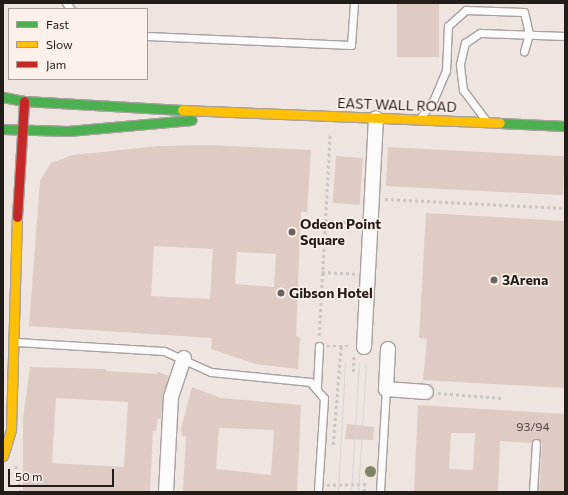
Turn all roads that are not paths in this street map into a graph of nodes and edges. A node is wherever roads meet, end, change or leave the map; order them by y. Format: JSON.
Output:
{"nodes":[{"id":1,"x":354,"y":3,"type":"edge"},
{"id":2,"x":529,"y":34,"type":"junction"},
{"id":3,"x":148,"y":36,"type":"edge"},
{"id":4,"x":565,"y":36,"type":"edge"},
{"id":5,"x":524,"y":51,"type":"dead end"},
{"id":6,"x":3,"y":97,"type":"edge"},
{"id":7,"x":24,"y":101,"type":"junction"},
{"id":8,"x":228,"y":113,"type":"junction"},
{"id":9,"x":376,"y":118,"type":"junction"},
{"id":10,"x":419,"y":120,"type":"junction"},
{"id":11,"x":488,"y":123,"type":"junction"},
{"id":12,"x":565,"y":126,"type":"edge"},
{"id":13,"x":3,"y":129,"type":"edge"},
{"id":14,"x":21,"y":131,"type":"junction"},
{"id":15,"x":14,"y":279,"type":"junction"},
{"id":16,"x":26,"y":280,"type":"dead end"},
{"id":17,"x":3,"y":320,"type":"edge"},
{"id":18,"x":15,"y":342,"type":"junction"},
{"id":19,"x":319,"y":346,"type":"road end"},
{"id":20,"x":359,"y":347,"type":"road end"},
{"id":21,"x":388,"y":348,"type":"dead end"},
{"id":22,"x":184,"y":358,"type":"junction"},
{"id":23,"x":317,"y":386,"type":"junction"},
{"id":24,"x":386,"y":389,"type":"junction"},
{"id":25,"x":426,"y":392,"type":"road end"},
{"id":26,"x":536,"y":443,"type":"dead end"},
{"id":27,"x":3,"y":456,"type":"edge"},
{"id":28,"x":166,"y":492,"type":"edge"},
{"id":29,"x":318,"y":492,"type":"edge"},
{"id":30,"x":380,"y":492,"type":"edge"},
{"id":31,"x":533,"y":492,"type":"edge"}],
"edges":[{"from":1,"to":3,"type":"lane"},
{"from":2,"to":4,"type":"lane"},
{"from":2,"to":5,"type":"lane"},
{"from":2,"to":10,"type":"lane"},
{"from":2,"to":11,"type":"lane"},
{"from":6,"to":7,"type":"main road","name":"EAST WALL ROAD"},
{"from":7,"to":8,"type":"main road","name":"EAST WALL ROAD"},
{"from":7,"to":14,"type":"main road"},
{"from":8,"to":9,"type":"main road","name":"EAST WALL ROAD"},
{"from":8,"to":14,"type":"main road","name":"EAST WALL ROAD"},
{"from":9,"to":10,"type":"main road","name":"EAST WALL ROAD"},
{"from":9,"to":20,"type":"street"},
{"from":10,"to":11,"type":"main road","name":"EAST WALL ROAD"},
{"from":11,"to":12,"type":"main road","name":"EAST WALL ROAD"},
{"from":13,"to":14,"type":"main road","name":"EAST WALL ROAD"},
{"from":14,"to":15,"type":"main road"},
{"from":15,"to":16,"type":"lane"},
{"from":15,"to":17,"type":"main road"},
{"from":15,"to":18,"type":"main road"},
{"from":18,"to":22,"type":"lane"},
{"from":18,"to":27,"type":"main road"},
{"from":19,"to":23,"type":"lane"},
{"from":21,"to":24,"type":"street"},
{"from":22,"to":23,"type":"lane"},
{"from":22,"to":28,"type":"street"},
{"from":23,"to":29,"type":"lane"},
{"from":24,"to":25,"type":"street"},
{"from":24,"to":30,"type":"lane"},
{"from":26,"to":31,"type":"lane"}]}
